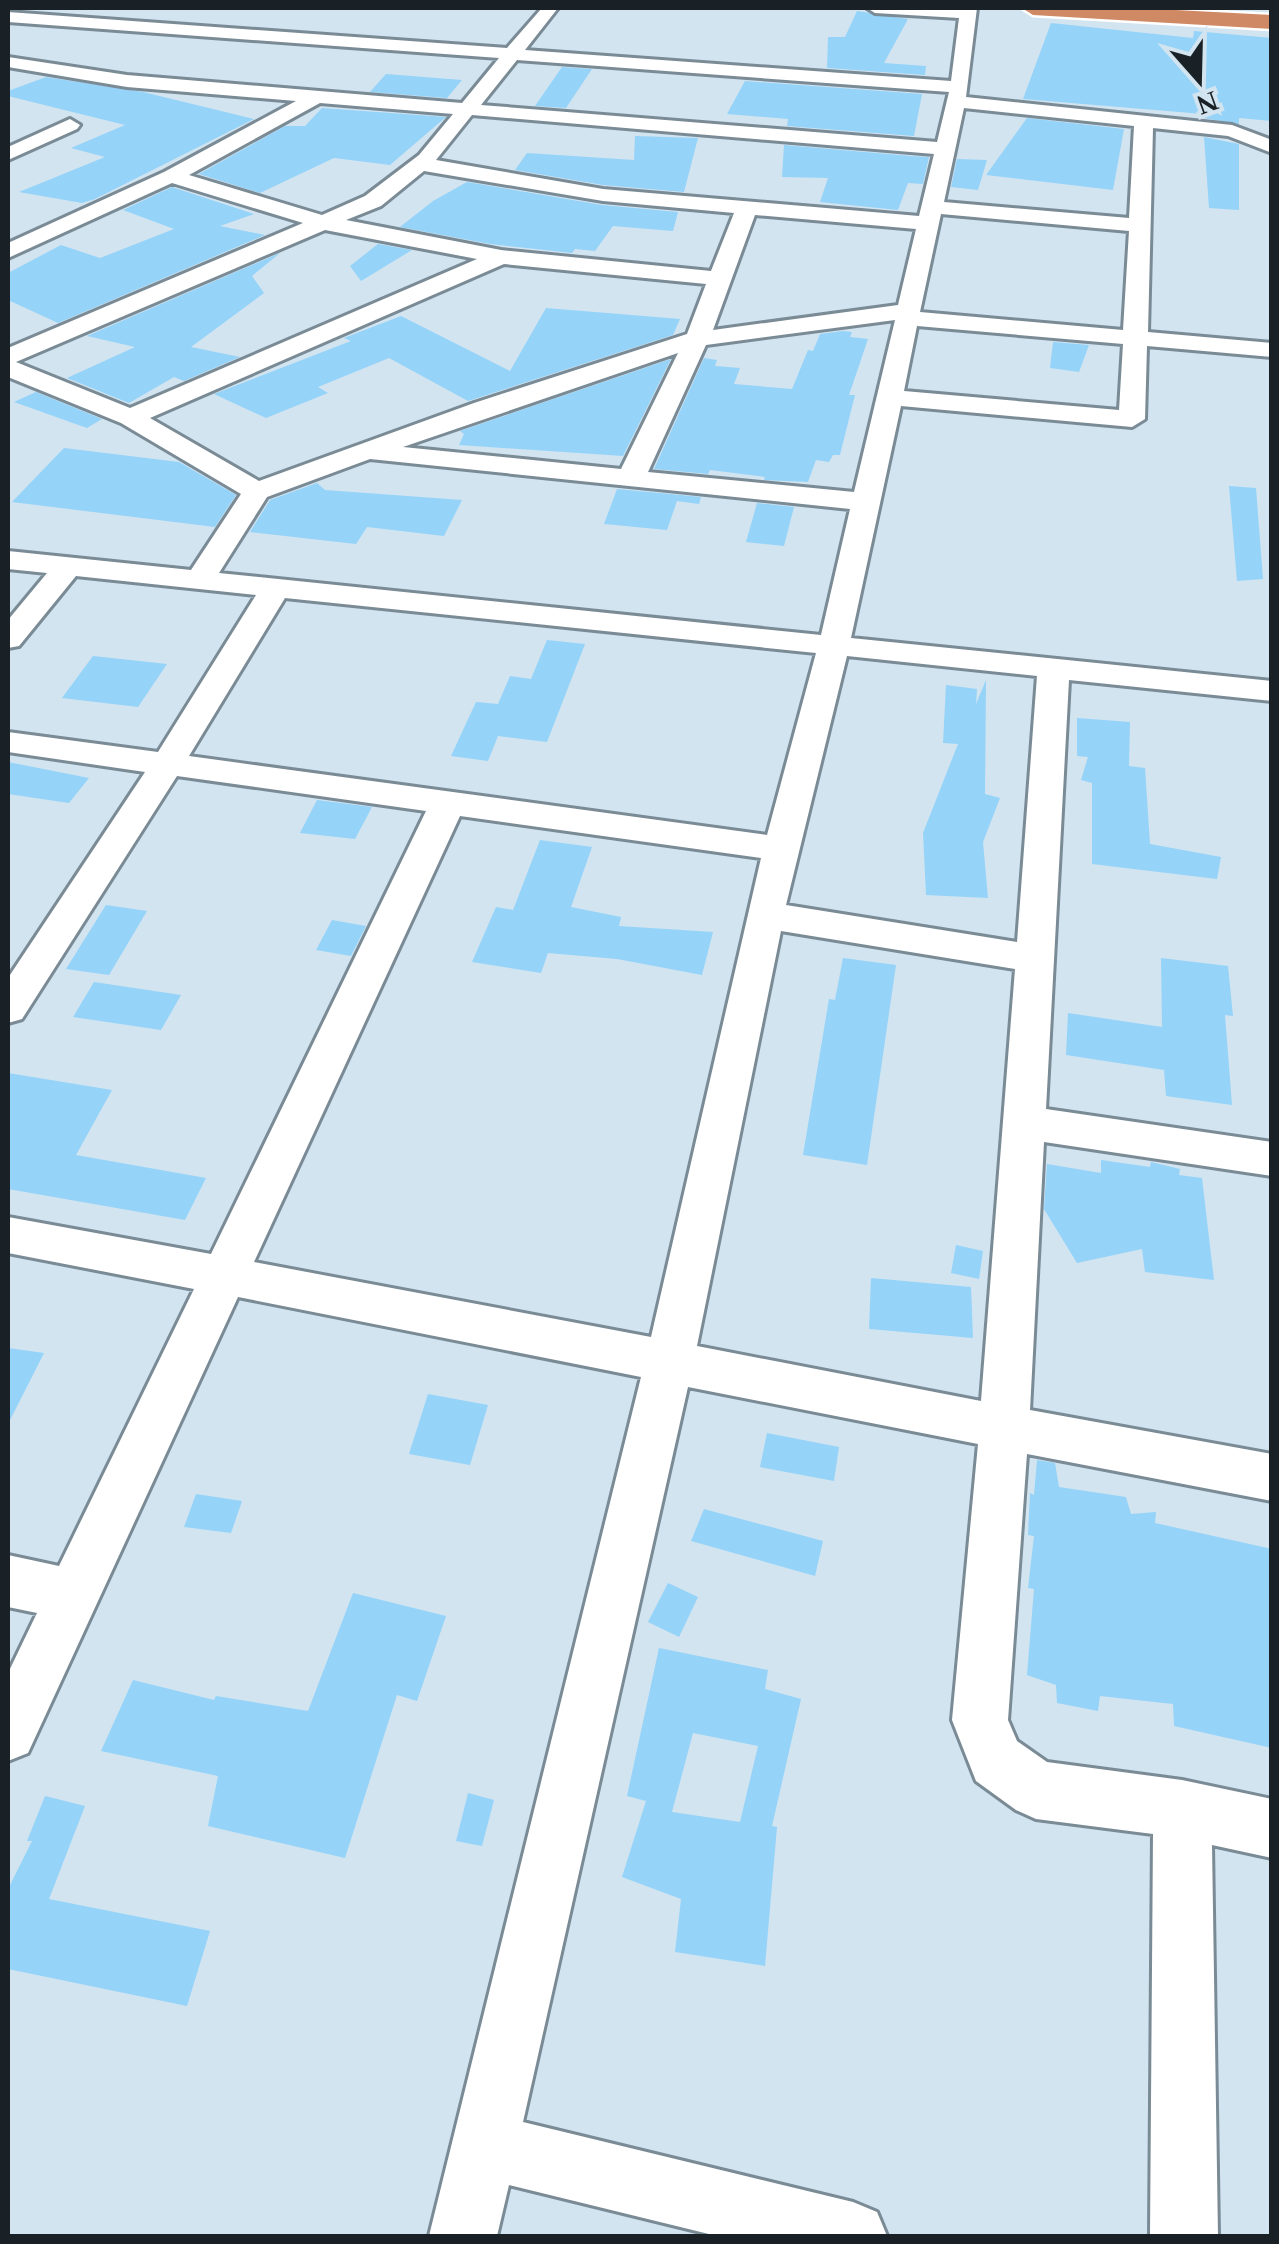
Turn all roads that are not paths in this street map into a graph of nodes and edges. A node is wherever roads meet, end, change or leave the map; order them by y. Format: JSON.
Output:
{"nodes":[{"id":1,"x":176,"y":8,"type":"edge"},
{"id":2,"x":550,"y":8,"type":"edge"},
{"id":3,"x":875,"y":8,"type":"edge"},
{"id":4,"x":1034,"y":8,"type":"edge"},
{"id":5,"x":1064,"y":8,"type":"edge"},
{"id":6,"x":969,"y":10,"type":"edge"},
{"id":7,"x":1133,"y":10,"type":"edge"},
{"id":8,"x":8,"y":18,"type":"edge"},
{"id":9,"x":346,"y":18,"type":"dead end"},
{"id":10,"x":1272,"y":22,"type":"edge"},
{"id":11,"x":129,"y":26,"type":"junction"},
{"id":12,"x":320,"y":38,"type":"junction"},
{"id":13,"x":514,"y":51,"type":"junction"},
{"id":14,"x":8,"y":62,"type":"edge"},
{"id":15,"x":30,"y":63,"type":"junction"},
{"id":16,"x":8,"y":71,"type":"edge"},
{"id":17,"x":957,"y":94,"type":"junction"},
{"id":18,"x":315,"y":98,"type":"junction"},
{"id":19,"x":466,"y":110,"type":"junction"},
{"id":20,"x":1144,"y":120,"type":"junction"},
{"id":21,"x":70,"y":125,"type":"dead end"},
{"id":22,"x":1272,"y":147,"type":"edge"},
{"id":23,"x":944,"y":149,"type":"junction"},
{"id":24,"x":8,"y":154,"type":"edge"},
{"id":25,"x":421,"y":164,"type":"junction"},
{"id":26,"x":172,"y":176,"type":"junction"},
{"id":27,"x":748,"y":208,"type":"junction"},
{"id":28,"x":929,"y":215,"type":"junction"},
{"id":29,"x":325,"y":223,"type":"junction"},
{"id":30,"x":1137,"y":225,"type":"junction"},
{"id":31,"x":8,"y":250,"type":"edge"},
{"id":32,"x":501,"y":257,"type":"junction"},
{"id":33,"x":722,"y":279,"type":"junction"},
{"id":34,"x":907,"y":314,"type":"junction"},
{"id":35,"x":1134,"y":338,"type":"junction"},
{"id":36,"x":697,"y":339,"type":"junction"},
{"id":37,"x":1272,"y":350,"type":"edge"},
{"id":38,"x":8,"y":357,"type":"edge"},
{"id":39,"x":8,"y":368,"type":"edge"},
{"id":40,"x":889,"y":396,"type":"junction"},
{"id":41,"x":130,"y":417,"type":"junction"},
{"id":42,"x":367,"y":451,"type":"junction"},
{"id":43,"x":631,"y":478,"type":"junction"},
{"id":44,"x":258,"y":491,"type":"junction"},
{"id":45,"x":865,"y":502,"type":"junction"},
{"id":46,"x":8,"y":560,"type":"edge"},
{"id":47,"x":69,"y":566,"type":"junction"},
{"id":48,"x":200,"y":580,"type":"junction"},
{"id":49,"x":276,"y":588,"type":"junction"},
{"id":50,"x":8,"y":639,"type":"edge"},
{"id":51,"x":834,"y":645,"type":"junction"},
{"id":52,"x":1054,"y":668,"type":"junction"},
{"id":53,"x":1272,"y":691,"type":"edge"},
{"id":54,"x":8,"y":742,"type":"edge"},
{"id":55,"x":167,"y":765,"type":"junction"},
{"id":56,"x":448,"y":803,"type":"junction"},
{"id":57,"x":782,"y":849,"type":"junction"},
{"id":58,"x":765,"y":915,"type":"junction"},
{"id":59,"x":1035,"y":959,"type":"junction"},
{"id":60,"x":8,"y":1009,"type":"edge"},
{"id":61,"x":1024,"y":1122,"type":"junction"},
{"id":62,"x":1272,"y":1159,"type":"edge"},
{"id":63,"x":8,"y":1235,"type":"edge"},
{"id":64,"x":224,"y":1274,"type":"junction"},
{"id":65,"x":670,"y":1359,"type":"junction"},
{"id":66,"x":1004,"y":1428,"type":"junction"},
{"id":67,"x":1272,"y":1478,"type":"edge"},
{"id":68,"x":8,"y":1581,"type":"edge"},
{"id":69,"x":73,"y":1595,"type":"junction"},
{"id":70,"x":8,"y":1733,"type":"edge"},
{"id":71,"x":1182,"y":1809,"type":"junction"},
{"id":72,"x":1272,"y":1829,"type":"edge"},
{"id":73,"x":485,"y":2146,"type":"junction"},
{"id":74,"x":463,"y":2236,"type":"edge"},
{"id":75,"x":853,"y":2236,"type":"edge"},
{"id":76,"x":1184,"y":2236,"type":"edge"}],
"edges":[{"from":1,"to":11,"type":"street"},
{"from":2,"to":13,"type":"street"},
{"from":3,"to":6,"type":"street"},
{"from":4,"to":5,"type":"highway"},
{"from":5,"to":7,"type":"highway"},
{"from":6,"to":17,"type":"street"},
{"from":7,"to":10,"type":"highway"},
{"from":8,"to":11,"type":"street"},
{"from":9,"to":12,"type":"street"},
{"from":11,"to":12,"type":"street"},
{"from":11,"to":15,"type":"street"},
{"from":12,"to":13,"type":"street"},
{"from":13,"to":17,"type":"street"},
{"from":13,"to":19,"type":"street"},
{"from":14,"to":15,"type":"street"},
{"from":15,"to":16,"type":"street"},
{"from":15,"to":18,"type":"street"},
{"from":17,"to":20,"type":"street"},
{"from":17,"to":23,"type":"street"},
{"from":18,"to":19,"type":"street"},
{"from":18,"to":26,"type":"street"},
{"from":19,"to":23,"type":"street"},
{"from":19,"to":25,"type":"street"},
{"from":20,"to":22,"type":"street"},
{"from":20,"to":30,"type":"street"},
{"from":21,"to":24,"type":"street"},
{"from":23,"to":28,"type":"street"},
{"from":25,"to":27,"type":"street"},
{"from":25,"to":29,"type":"street"},
{"from":26,"to":29,"type":"street"},
{"from":26,"to":31,"type":"street"},
{"from":27,"to":28,"type":"street"},
{"from":27,"to":33,"type":"street"},
{"from":28,"to":30,"type":"street"},
{"from":28,"to":34,"type":"street"},
{"from":29,"to":32,"type":"street"},
{"from":29,"to":38,"type":"street"},
{"from":30,"to":35,"type":"street"},
{"from":32,"to":33,"type":"street"},
{"from":32,"to":41,"type":"street"},
{"from":33,"to":36,"type":"street"},
{"from":34,"to":35,"type":"street"},
{"from":34,"to":36,"type":"street"},
{"from":34,"to":40,"type":"street"},
{"from":35,"to":37,"type":"street"},
{"from":35,"to":40,"type":"street"},
{"from":36,"to":42,"type":"street"},
{"from":36,"to":43,"type":"street"},
{"from":39,"to":41,"type":"street"},
{"from":40,"to":45,"type":"street"},
{"from":41,"to":44,"type":"street"},
{"from":42,"to":43,"type":"street"},
{"from":42,"to":44,"type":"street"},
{"from":43,"to":45,"type":"street"},
{"from":44,"to":48,"type":"street"},
{"from":45,"to":51,"type":"street"},
{"from":46,"to":47,"type":"street"},
{"from":47,"to":48,"type":"street"},
{"from":47,"to":50,"type":"street"},
{"from":48,"to":49,"type":"street"},
{"from":49,"to":51,"type":"street"},
{"from":49,"to":55,"type":"street"},
{"from":51,"to":52,"type":"street"},
{"from":51,"to":57,"type":"street"},
{"from":52,"to":53,"type":"street"},
{"from":52,"to":59,"type":"street"},
{"from":54,"to":55,"type":"street"},
{"from":55,"to":56,"type":"street"},
{"from":55,"to":60,"type":"street"},
{"from":56,"to":57,"type":"street"},
{"from":56,"to":64,"type":"street"},
{"from":57,"to":58,"type":"street"},
{"from":58,"to":59,"type":"street"},
{"from":58,"to":65,"type":"street"},
{"from":59,"to":61,"type":"street"},
{"from":61,"to":62,"type":"street"},
{"from":61,"to":66,"type":"street"},
{"from":63,"to":64,"type":"street"},
{"from":64,"to":65,"type":"street"},
{"from":64,"to":69,"type":"street"},
{"from":65,"to":66,"type":"street"},
{"from":65,"to":73,"type":"street"},
{"from":66,"to":67,"type":"street"},
{"from":66,"to":71,"type":"street"},
{"from":68,"to":69,"type":"street"},
{"from":69,"to":70,"type":"street"},
{"from":71,"to":72,"type":"street"},
{"from":71,"to":76,"type":"street"},
{"from":73,"to":74,"type":"street"},
{"from":73,"to":75,"type":"street"}]}
